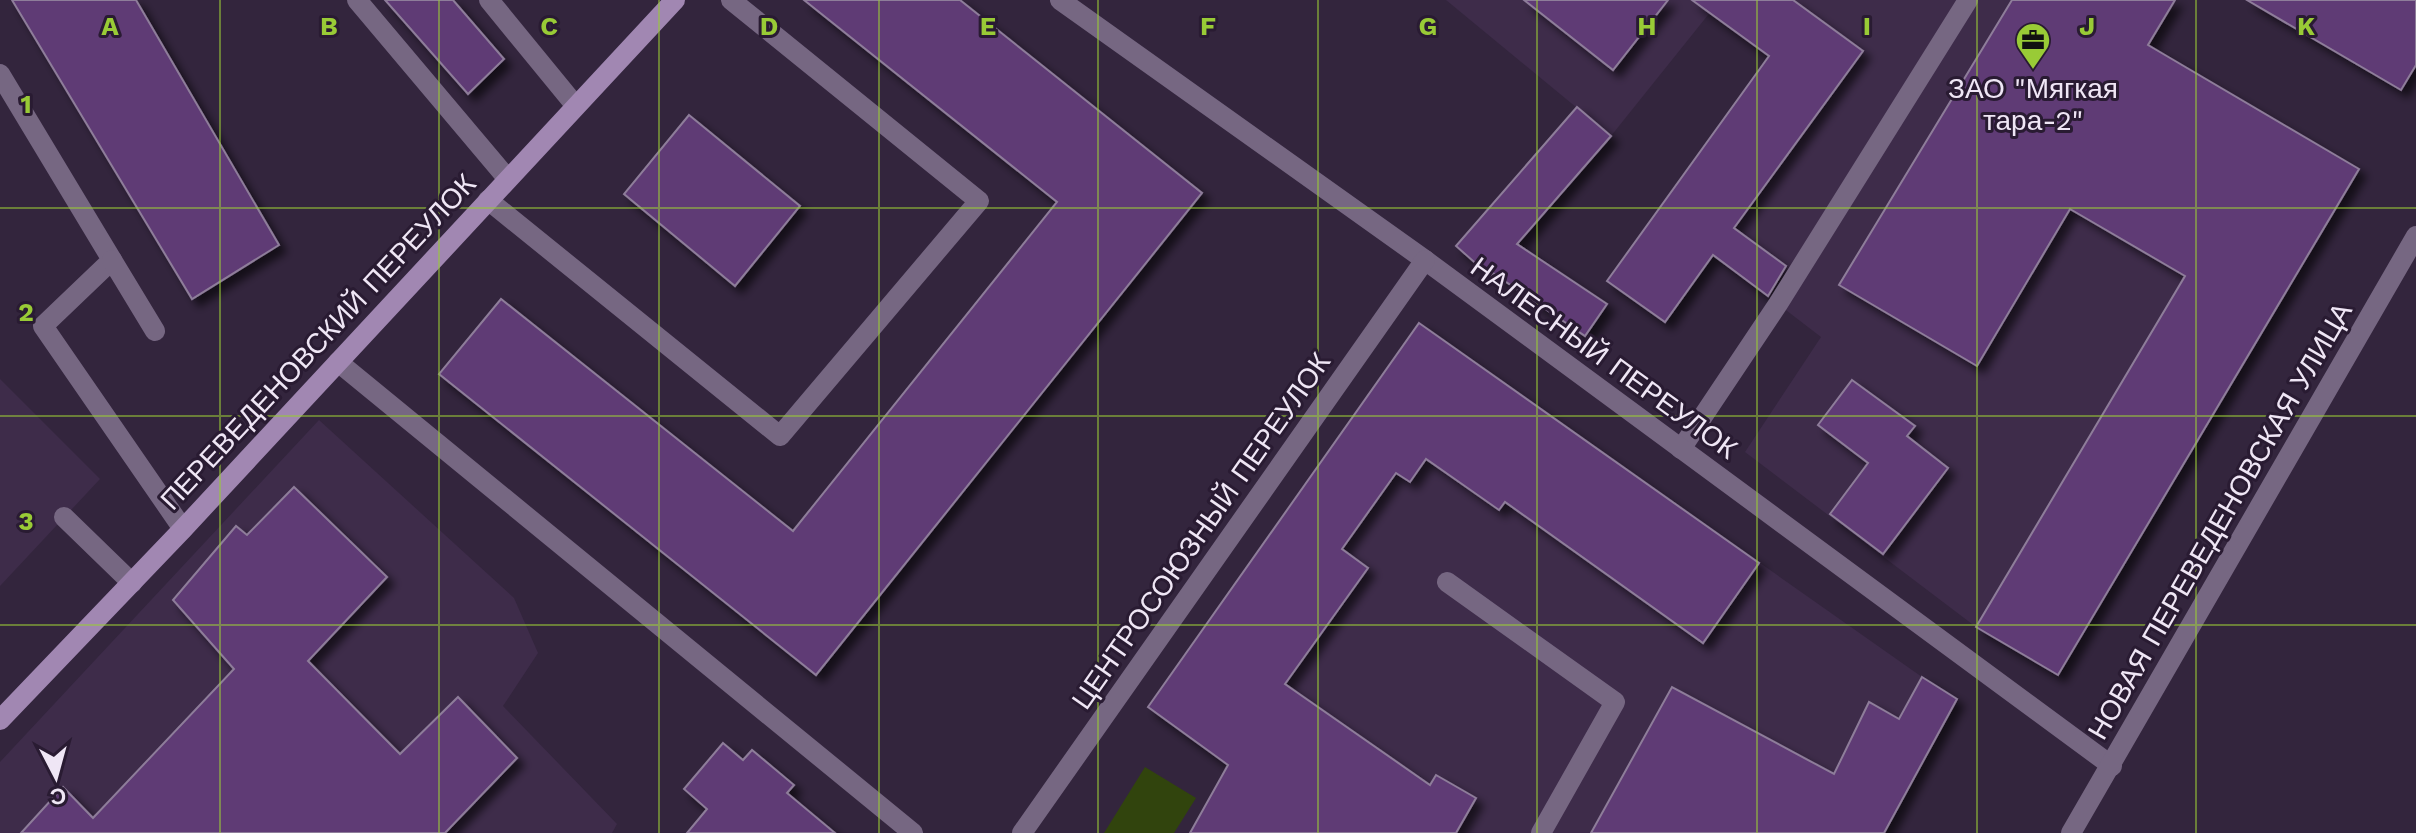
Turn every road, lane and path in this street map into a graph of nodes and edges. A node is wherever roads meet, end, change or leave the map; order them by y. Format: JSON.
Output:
{"nodes":[{"id":1,"x":357,"y":0,"type":"edge"},
{"id":2,"x":489,"y":0,"type":"edge"},
{"id":3,"x":675,"y":0,"type":"edge"},
{"id":4,"x":731,"y":0,"type":"edge"},
{"id":5,"x":1060,"y":0,"type":"edge"},
{"id":6,"x":1968,"y":0,"type":"edge"},
{"id":7,"x":0,"y":74,"type":"edge"},
{"id":8,"x":575,"y":105,"type":"junction"},
{"id":9,"x":507,"y":178,"type":"junction"},
{"id":10,"x":488,"y":200,"type":"junction"},
{"id":11,"x":2416,"y":236,"type":"edge"},
{"id":12,"x":112,"y":260,"type":"junction"},
{"id":13,"x":1425,"y":260,"type":"junction"},
{"id":14,"x":155,"y":331,"type":"dead end"},
{"id":15,"x":338,"y":362,"type":"junction"},
{"id":16,"x":1681,"y":449,"type":"junction"},
{"id":17,"x":64,"y":517,"type":"dead end"},
{"id":18,"x":183,"y":529,"type":"junction"},
{"id":19,"x":1447,"y":582,"type":"dead end"},
{"id":20,"x":132,"y":583,"type":"junction"},
{"id":21,"x":0,"y":720,"type":"edge"},
{"id":22,"x":2112,"y":766,"type":"junction"},
{"id":23,"x":913,"y":833,"type":"edge"},
{"id":24,"x":1022,"y":833,"type":"edge"},
{"id":25,"x":1541,"y":833,"type":"edge"},
{"id":26,"x":2071,"y":833,"type":"edge"}],
"edges":[{"from":1,"to":9,"type":"street"},
{"from":2,"to":8,"type":"street"},
{"from":3,"to":8,"type":"street","name":"ПЕРЕВЕДЕНОВСКИЙ ПЕРЕУЛОК"},
{"from":4,"to":10,"type":"street"},
{"from":5,"to":13,"type":"street","name":"НАЛЕСНЫЙ ПЕРЕУЛОК"},
{"from":6,"to":16,"type":"street"},
{"from":7,"to":12,"type":"street"},
{"from":8,"to":9,"type":"street","name":"ПЕРЕВЕДЕНОВСКИЙ ПЕРЕУЛОК"},
{"from":9,"to":10,"type":"street","name":"ПЕРЕВЕДЕНОВСКИЙ ПЕРЕУЛОК"},
{"from":10,"to":15,"type":"street","name":"ПЕРЕВЕДЕНОВСКИЙ ПЕРЕУЛОК"},
{"from":11,"to":22,"type":"street","name":"НОВАЯ ПЕРЕВЕДЕНОВСКАЯ УЛИЦА"},
{"from":12,"to":14,"type":"street"},
{"from":12,"to":18,"type":"street"},
{"from":13,"to":16,"type":"street","name":"НАЛЕСНЫЙ ПЕРЕУЛОК"},
{"from":13,"to":24,"type":"street","name":"ЦЕНТРОСОЮЗНЫЙ ПЕРЕУЛОК"},
{"from":15,"to":18,"type":"street","name":"ПЕРЕВЕДЕНОВСКИЙ ПЕРЕУЛОК"},
{"from":15,"to":23,"type":"street"},
{"from":16,"to":22,"type":"street","name":"НАЛЕСНЫЙ ПЕРЕУЛОК"},
{"from":17,"to":20,"type":"street"},
{"from":18,"to":20,"type":"street","name":"ПЕРЕВЕДЕНОВСКИЙ ПЕРЕУЛОК"},
{"from":19,"to":25,"type":"street"},
{"from":20,"to":21,"type":"street","name":"ПЕРЕВЕДЕНОВСКИЙ ПЕРЕУЛОК"},
{"from":22,"to":26,"type":"street","name":"НОВАЯ ПЕРЕВЕДЕНОВСКАЯ УЛИЦА"}]}
